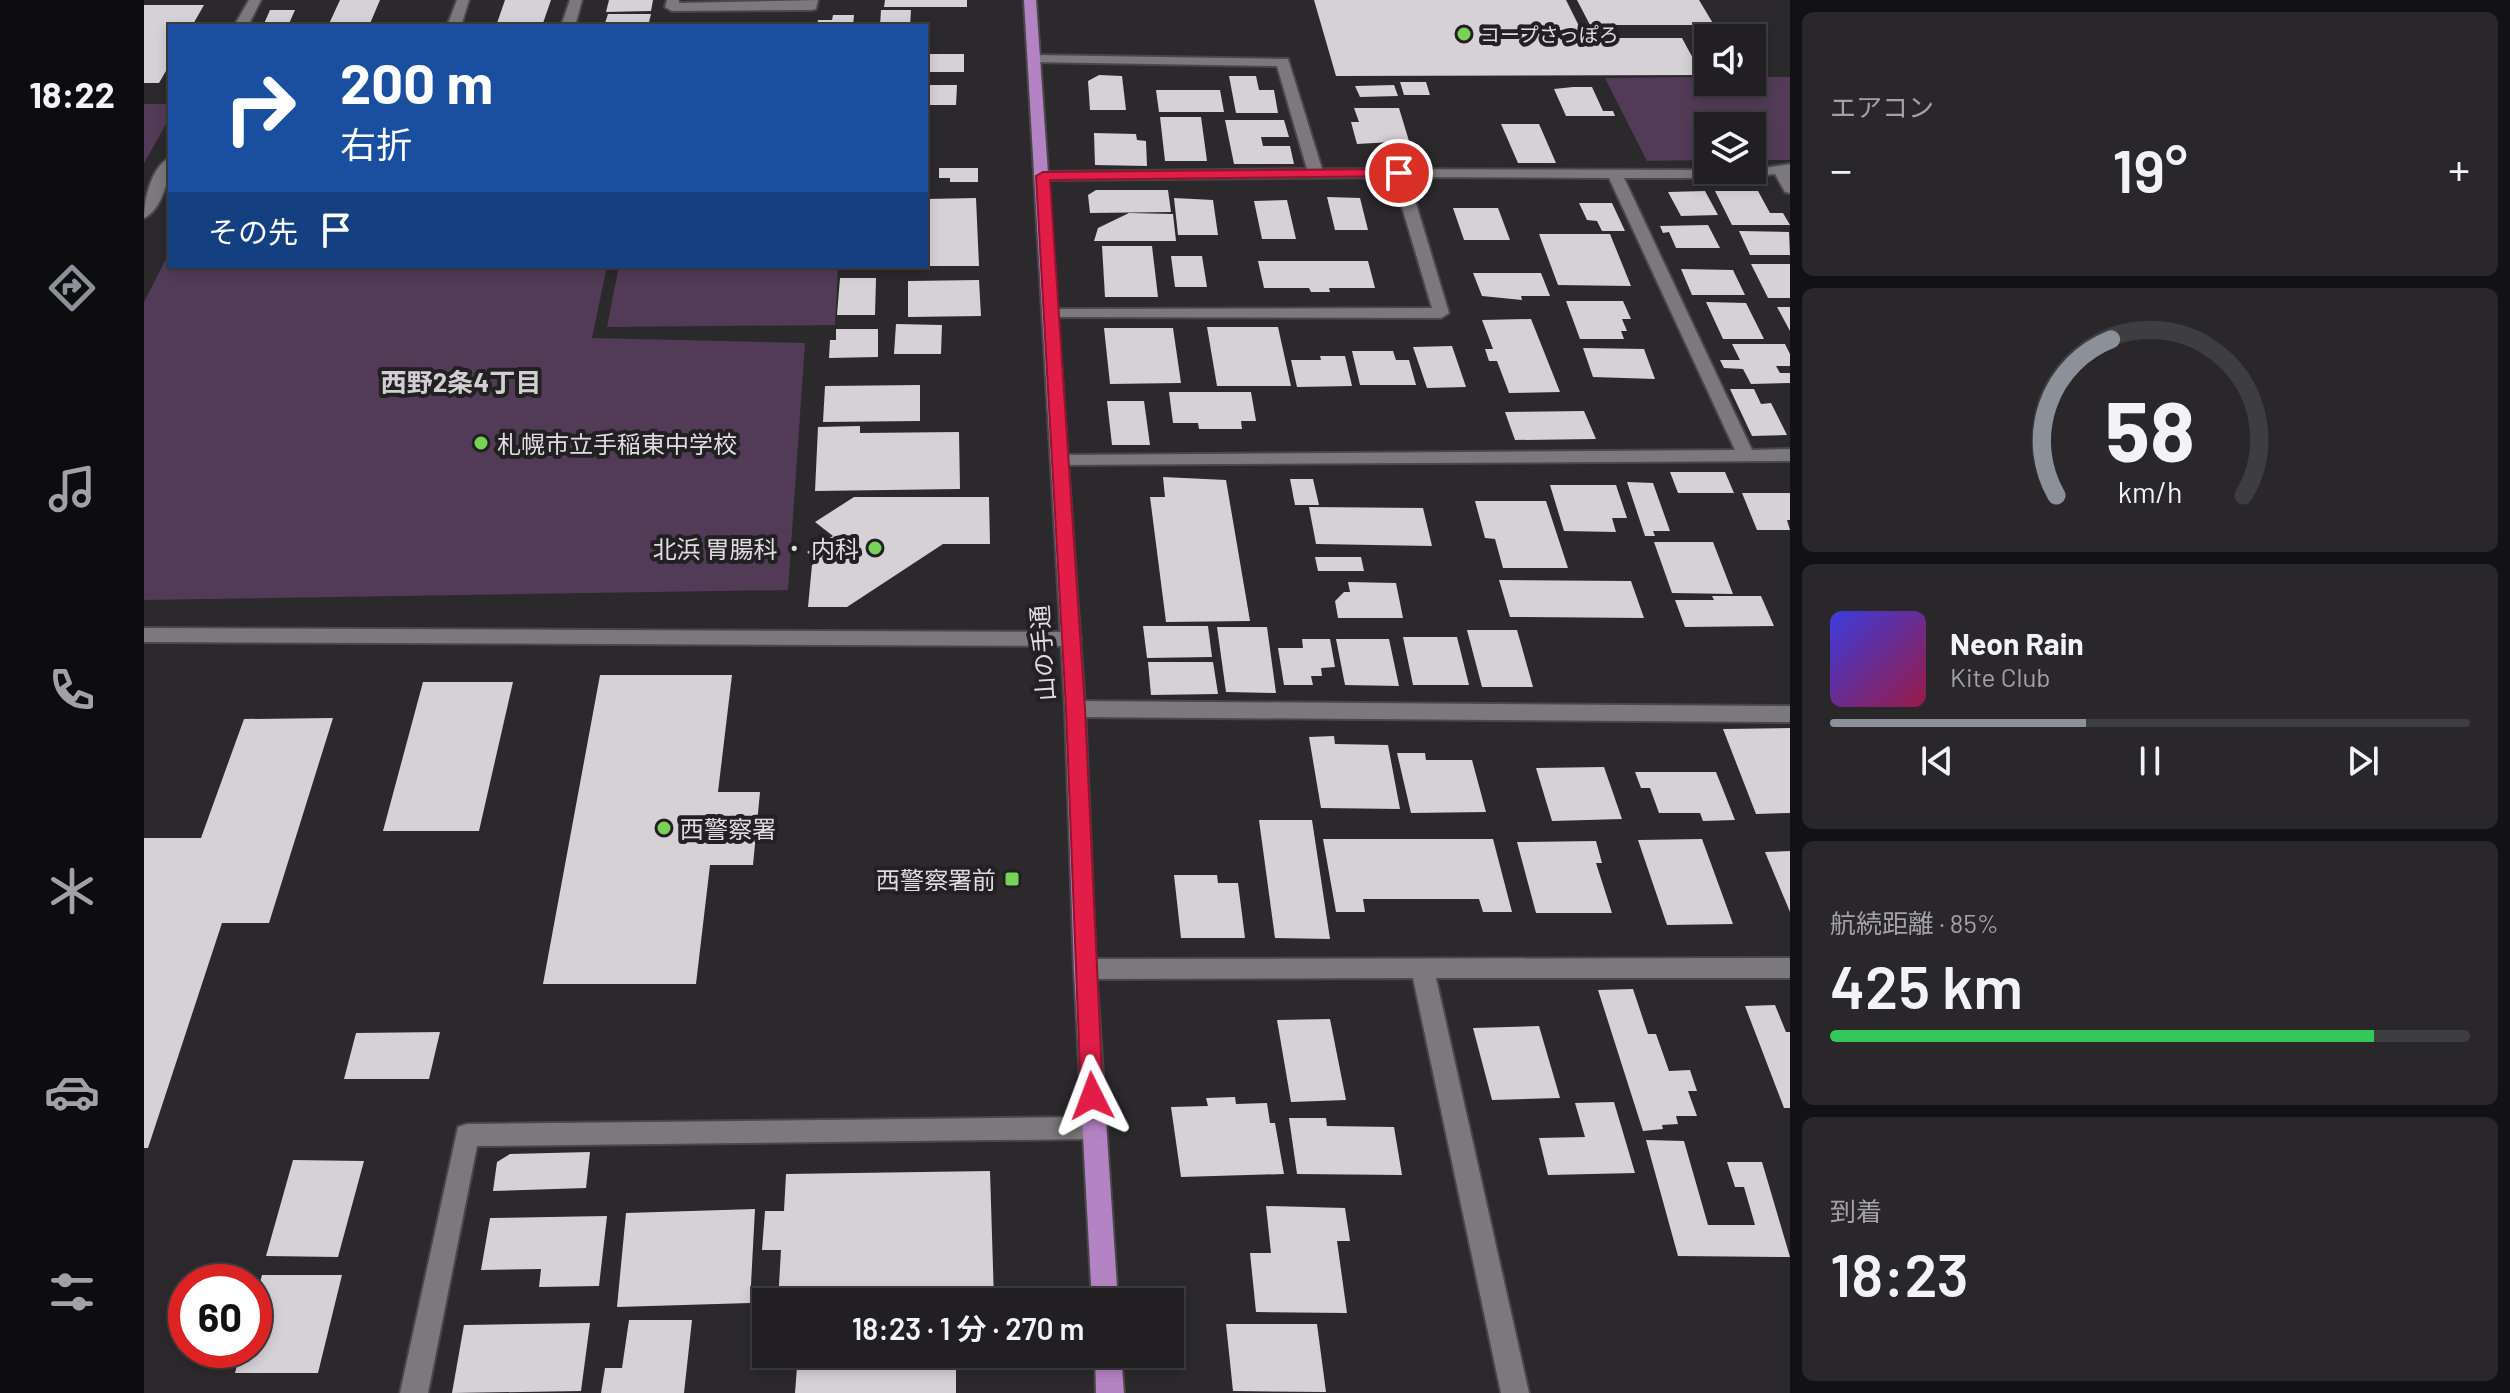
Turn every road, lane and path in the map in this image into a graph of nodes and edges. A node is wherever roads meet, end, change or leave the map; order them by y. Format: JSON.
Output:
{"nodes":[{"id":1,"x":255,"y":0,"type":"edge"},
{"id":2,"x":463,"y":0,"type":"edge"},
{"id":3,"x":576,"y":0,"type":"edge"},
{"id":4,"x":673,"y":0,"type":"edge"},
{"id":5,"x":812,"y":0,"type":"edge"},
{"id":6,"x":1030,"y":0,"type":"edge"},
{"id":7,"x":242,"y":24,"type":"edge"},
{"id":8,"x":455,"y":24,"type":"edge"},
{"id":9,"x":569,"y":24,"type":"edge"},
{"id":10,"x":1035,"y":59,"type":"junction"},
{"id":11,"x":1784,"y":168,"type":"edge"},
{"id":12,"x":1399,"y":173,"type":"junction"},
{"id":13,"x":1316,"y":174,"type":"junction"},
{"id":14,"x":1615,"y":175,"type":"junction"},
{"id":15,"x":1043,"y":176,"type":"junction"},
{"id":16,"x":158,"y":182,"type":"edge"},
{"id":17,"x":1790,"y":189,"type":"edge"},
{"id":18,"x":144,"y":213,"type":"edge"},
{"id":19,"x":1050,"y":314,"type":"junction"},
{"id":20,"x":1746,"y":455,"type":"junction"},
{"id":21,"x":1790,"y":455,"type":"edge"},
{"id":22,"x":1060,"y":461,"type":"junction"},
{"id":23,"x":144,"y":635,"type":"edge"},
{"id":24,"x":1071,"y":639,"type":"junction"},
{"id":25,"x":1075,"y":709,"type":"junction"},
{"id":26,"x":1790,"y":714,"type":"edge"},
{"id":27,"x":1422,"y":968,"type":"junction"},
{"id":28,"x":1790,"y":968,"type":"edge"},
{"id":29,"x":1085,"y":969,"type":"junction"},
{"id":30,"x":1094,"y":1128,"type":"junction"},
{"id":31,"x":1104,"y":1288,"type":"edge"},
{"id":32,"x":1109,"y":1368,"type":"edge"},
{"id":33,"x":414,"y":1393,"type":"edge"},
{"id":34,"x":1110,"y":1393,"type":"edge"},
{"id":35,"x":1515,"y":1393,"type":"edge"}],
"edges":[{"from":1,"to":7,"type":"street"},
{"from":2,"to":8,"type":"street"},
{"from":3,"to":9,"type":"street"},
{"from":4,"to":5,"type":"street"},
{"from":6,"to":10,"type":"main road","name":"山の手通"},
{"from":10,"to":13,"type":"street"},
{"from":10,"to":15,"type":"main road","name":"山の手通"},
{"from":11,"to":14,"type":"street"},
{"from":11,"to":17,"type":"street"},
{"from":12,"to":13,"type":"street"},
{"from":12,"to":14,"type":"street"},
{"from":12,"to":19,"type":"street"},
{"from":13,"to":15,"type":"street"},
{"from":14,"to":20,"type":"street"},
{"from":15,"to":19,"type":"main road","name":"山の手通"},
{"from":16,"to":18,"type":"street"},
{"from":19,"to":22,"type":"main road","name":"山の手通"},
{"from":20,"to":21,"type":"street"},
{"from":20,"to":22,"type":"street"},
{"from":22,"to":24,"type":"main road","name":"山の手通"},
{"from":23,"to":24,"type":"street"},
{"from":24,"to":25,"type":"main road","name":"山の手通"},
{"from":25,"to":26,"type":"street"},
{"from":25,"to":29,"type":"main road","name":"山の手通"},
{"from":27,"to":28,"type":"street"},
{"from":27,"to":29,"type":"street"},
{"from":27,"to":35,"type":"street"},
{"from":29,"to":30,"type":"main road","name":"山の手通"},
{"from":30,"to":31,"type":"main road","name":"山の手通"},
{"from":30,"to":33,"type":"street"},
{"from":32,"to":34,"type":"main road"}]}
